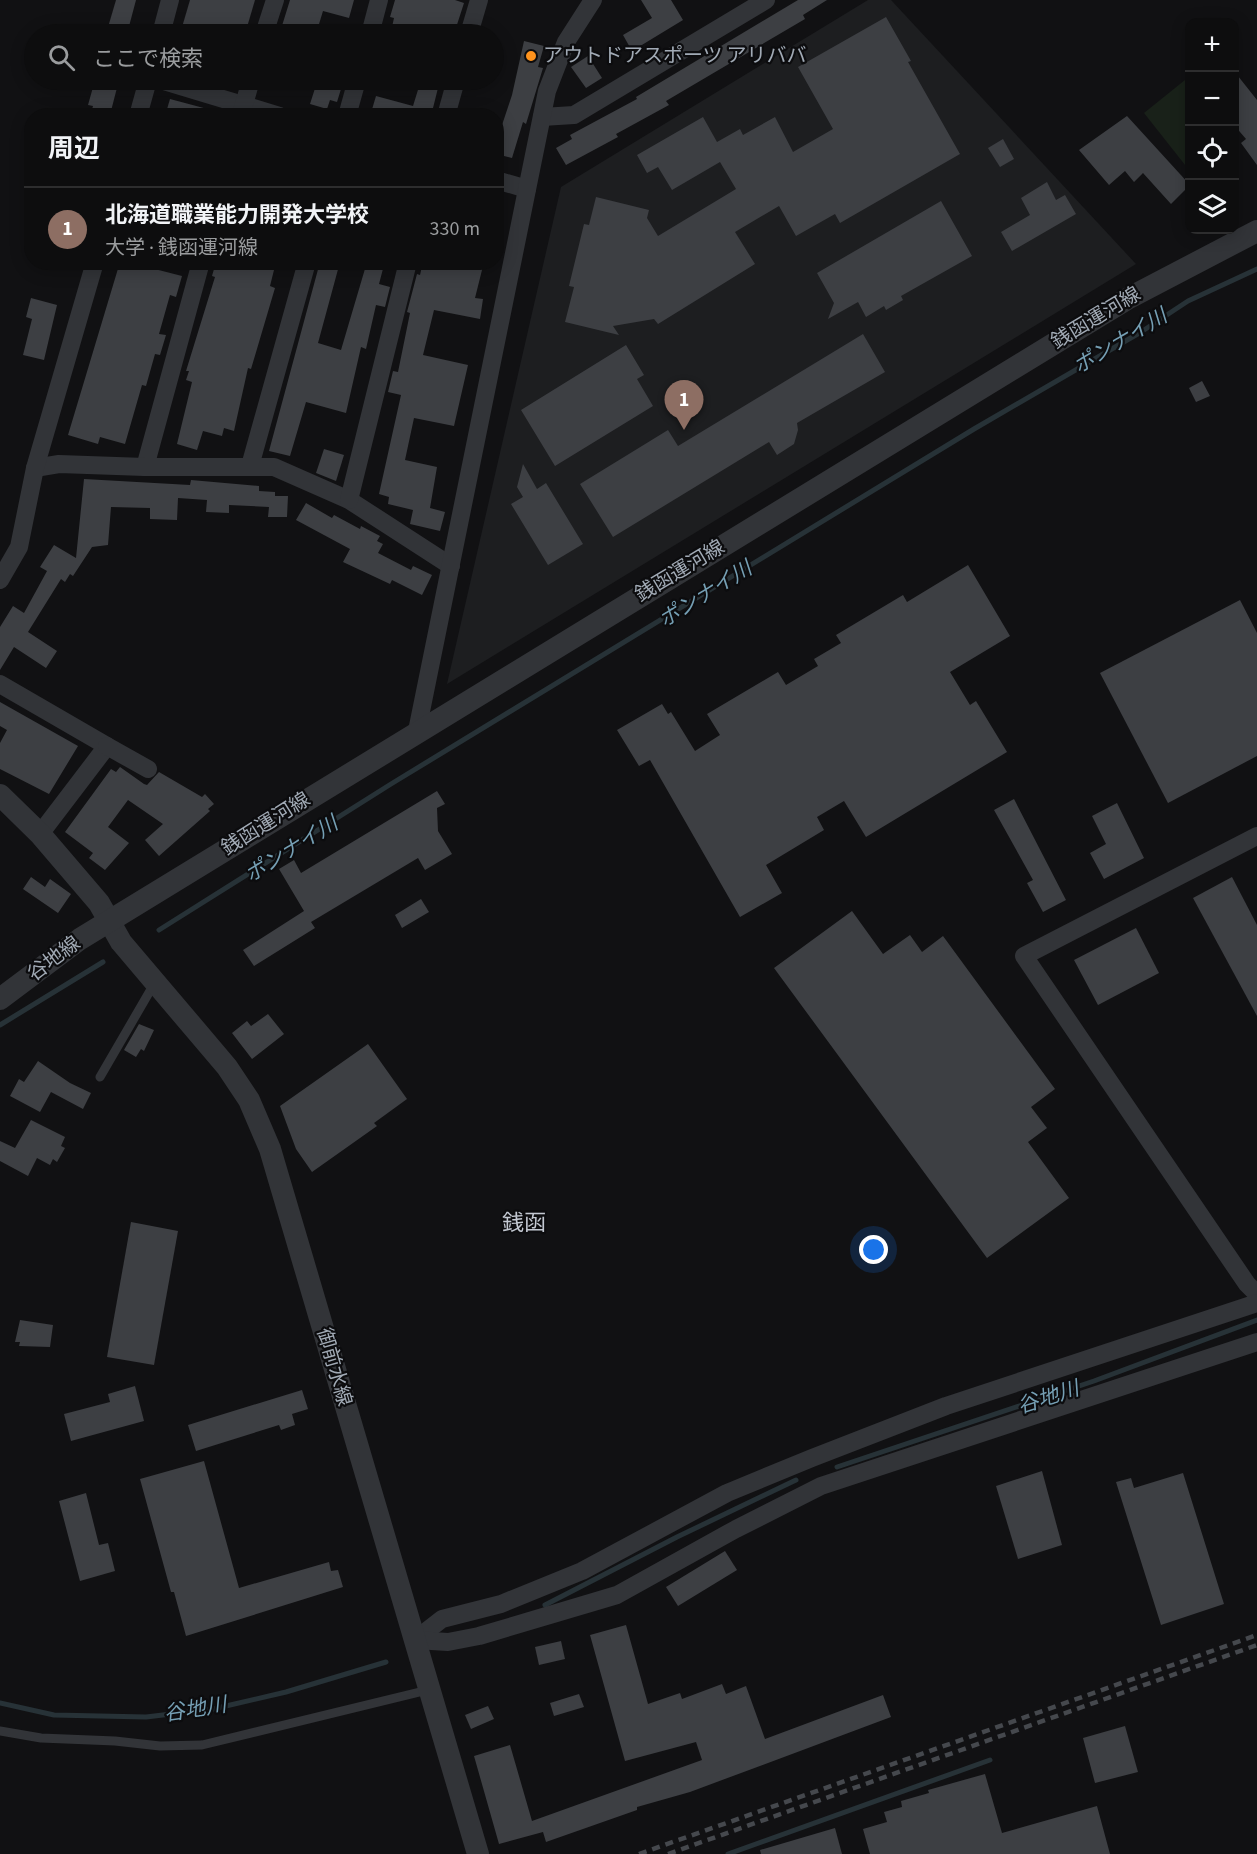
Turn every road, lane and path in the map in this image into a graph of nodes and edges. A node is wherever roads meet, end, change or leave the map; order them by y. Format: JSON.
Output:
{"nodes":[{"id":1,"x":170,"y":0,"type":"edge"},
{"id":2,"x":275,"y":0,"type":"edge"},
{"id":3,"x":379,"y":0,"type":"edge"},
{"id":4,"x":479,"y":0,"type":"edge"},
{"id":5,"x":594,"y":0,"type":"edge"},
{"id":6,"x":766,"y":0,"type":"edge"},
{"id":7,"x":164,"y":24,"type":"edge"},
{"id":8,"x":267,"y":24,"type":"edge"},
{"id":9,"x":373,"y":24,"type":"edge"},
{"id":10,"x":472,"y":24,"type":"edge"},
{"id":11,"x":145,"y":90,"type":"edge"},
{"id":12,"x":187,"y":90,"type":"edge"},
{"id":13,"x":248,"y":90,"type":"edge"},
{"id":14,"x":354,"y":90,"type":"edge"},
{"id":15,"x":453,"y":90,"type":"edge"},
{"id":16,"x":140,"y":108,"type":"edge"},
{"id":17,"x":237,"y":108,"type":"edge"},
{"id":18,"x":243,"y":108,"type":"edge"},
{"id":19,"x":349,"y":108,"type":"edge"},
{"id":20,"x":448,"y":108,"type":"edge"},
{"id":21,"x":542,"y":117,"type":"junction"},
{"id":22,"x":504,"y":182,"type":"edge"},
{"id":23,"x":527,"y":189,"type":"junction"},
{"id":24,"x":1257,"y":231,"type":"edge"},
{"id":25,"x":93,"y":270,"type":"edge"},
{"id":26,"x":199,"y":270,"type":"edge"},
{"id":27,"x":304,"y":270,"type":"edge"},
{"id":28,"x":406,"y":270,"type":"edge"},
{"id":29,"x":250,"y":466,"type":"junction"},
{"id":30,"x":145,"y":467,"type":"junction"},
{"id":31,"x":35,"y":468,"type":"junction"},
{"id":32,"x":349,"y":500,"type":"junction"},
{"id":33,"x":451,"y":566,"type":"junction"},
{"id":34,"x":0,"y":580,"type":"edge"},
{"id":35,"x":0,"y":684,"type":"edge"},
{"id":36,"x":417,"y":731,"type":"junction"},
{"id":37,"x":107,"y":746,"type":"junction"},
{"id":38,"x":148,"y":769,"type":"dead end"},
{"id":39,"x":0,"y":795,"type":"edge"},
{"id":40,"x":40,"y":834,"type":"junction"},
{"id":41,"x":1257,"y":836,"type":"edge"},
{"id":42,"x":110,"y":921,"type":"junction"},
{"id":43,"x":156,"y":982,"type":"junction"},
{"id":44,"x":0,"y":999,"type":"edge"},
{"id":45,"x":100,"y":1077,"type":"dead end"},
{"id":46,"x":1257,"y":1294,"type":"edge"},
{"id":47,"x":1257,"y":1303,"type":"edge"},
{"id":48,"x":1257,"y":1341,"type":"edge"},
{"id":49,"x":812,"y":1458,"type":"junction"},
{"id":50,"x":821,"y":1486,"type":"junction"},
{"id":51,"x":415,"y":1640,"type":"junction"},
{"id":52,"x":430,"y":1690,"type":"junction"},
{"id":53,"x":0,"y":1731,"type":"edge"},
{"id":54,"x":478,"y":1854,"type":"edge"}],
"edges":[{"from":1,"to":7,"type":"street"},
{"from":2,"to":8,"type":"street"},
{"from":3,"to":9,"type":"street"},
{"from":4,"to":10,"type":"street"},
{"from":5,"to":21,"type":"street"},
{"from":6,"to":21,"type":"street"},
{"from":11,"to":16,"type":"street"},
{"from":12,"to":17,"type":"street"},
{"from":13,"to":18,"type":"street"},
{"from":14,"to":19,"type":"street"},
{"from":15,"to":20,"type":"street"},
{"from":21,"to":23,"type":"street"},
{"from":22,"to":23,"type":"street"},
{"from":23,"to":33,"type":"street"},
{"from":24,"to":36,"type":"street","name":"銭函運河線"},
{"from":25,"to":31,"type":"street"},
{"from":26,"to":30,"type":"street"},
{"from":27,"to":29,"type":"street"},
{"from":28,"to":32,"type":"street"},
{"from":29,"to":30,"type":"street"},
{"from":29,"to":32,"type":"street"},
{"from":30,"to":31,"type":"street"},
{"from":31,"to":34,"type":"street"},
{"from":32,"to":33,"type":"street"},
{"from":33,"to":36,"type":"street"},
{"from":35,"to":37,"type":"street"},
{"from":36,"to":42,"type":"street","name":"銭函運河線"},
{"from":37,"to":38,"type":"street"},
{"from":37,"to":40,"type":"street"},
{"from":39,"to":40,"type":"street","name":"御前水線"},
{"from":40,"to":42,"type":"street","name":"御前水線"},
{"from":41,"to":46,"type":"street"},
{"from":42,"to":43,"type":"street","name":"御前水線"},
{"from":42,"to":44,"type":"street","name":"谷地線"},
{"from":43,"to":45,"type":"lane"},
{"from":43,"to":51,"type":"street","name":"御前水線"},
{"from":47,"to":49,"type":"street"},
{"from":48,"to":50,"type":"street"},
{"from":49,"to":50,"type":"street"},
{"from":49,"to":51,"type":"street"},
{"from":50,"to":51,"type":"street"},
{"from":51,"to":52,"type":"street","name":"御前水線"},
{"from":52,"to":53,"type":"lane"},
{"from":52,"to":54,"type":"street","name":"御前水線"}]}
